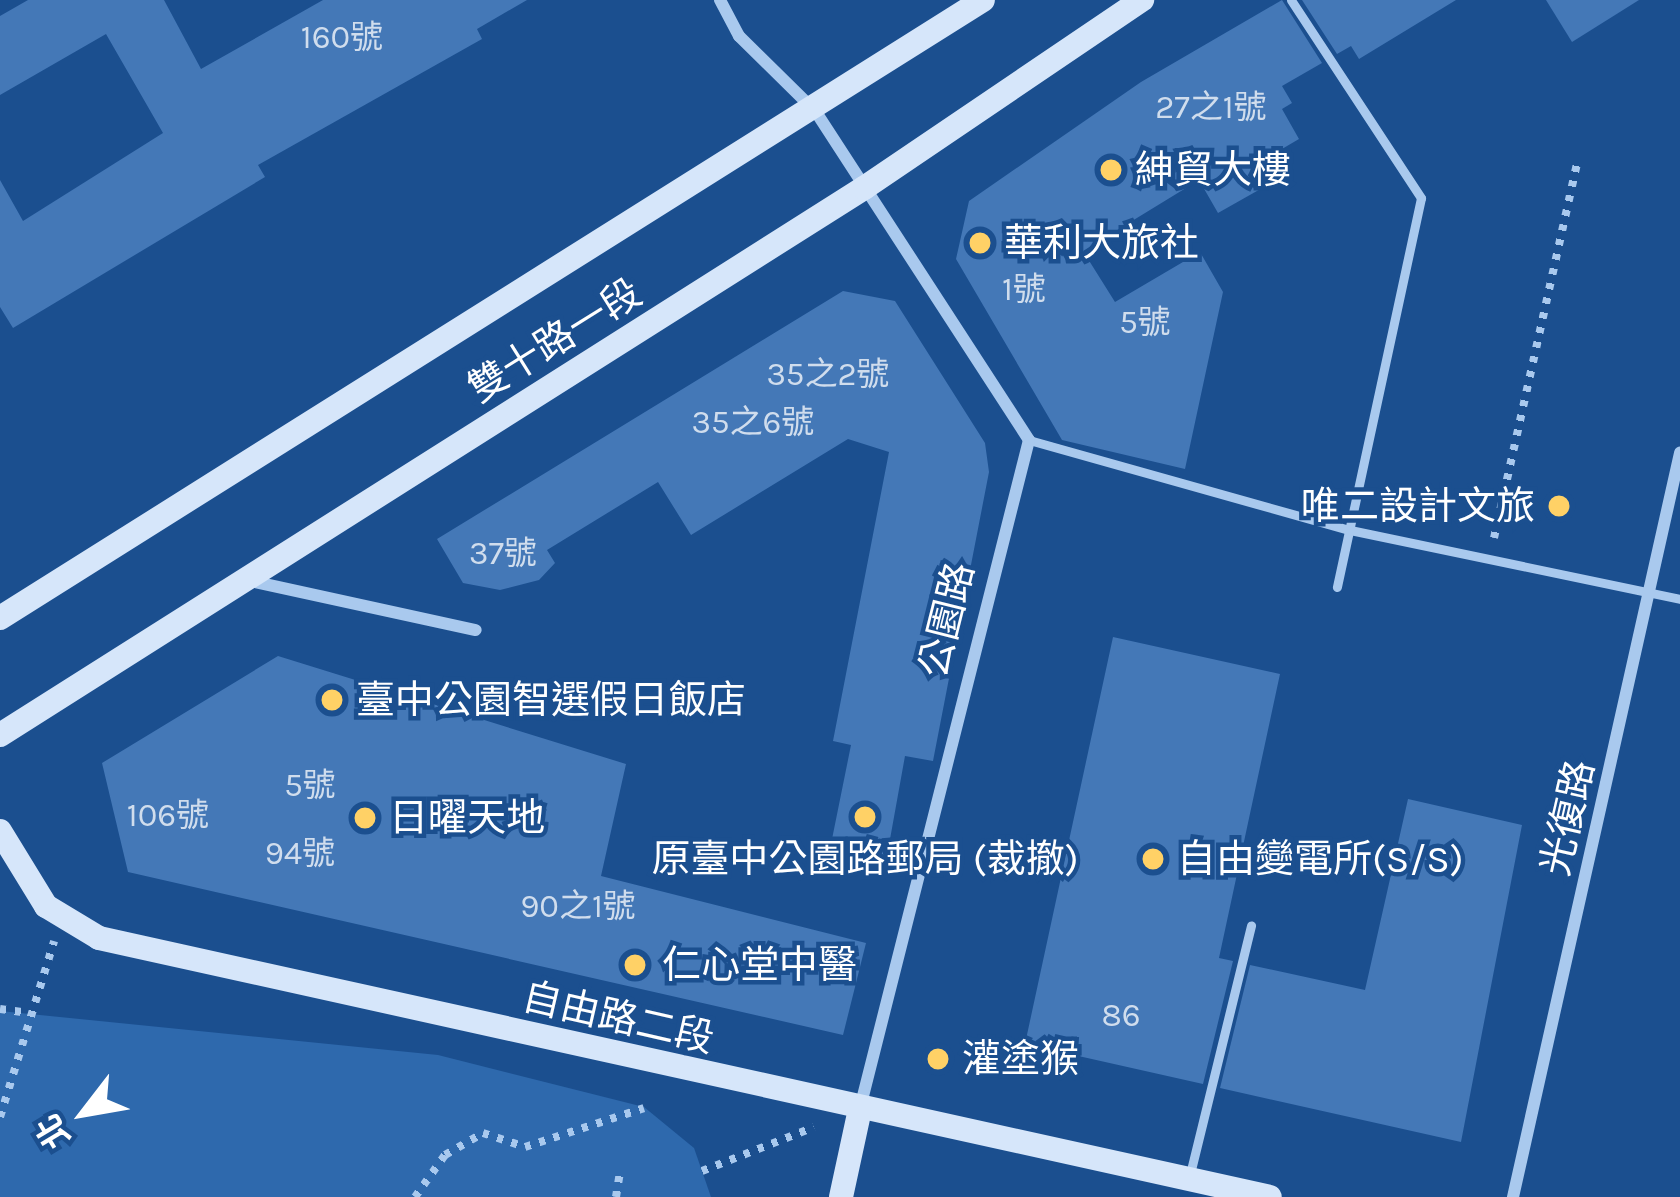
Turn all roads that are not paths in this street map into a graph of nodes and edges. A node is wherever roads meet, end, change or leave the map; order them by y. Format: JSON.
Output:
{"nodes":[{"id":1,"x":720,"y":0,"type":"edge"},
{"id":2,"x":983,"y":0,"type":"edge"},
{"id":3,"x":1142,"y":0,"type":"edge"},
{"id":4,"x":1291,"y":0,"type":"edge"},
{"id":5,"x":816,"y":112,"type":"junction"},
{"id":6,"x":864,"y":188,"type":"junction"},
{"id":7,"x":1029,"y":440,"type":"junction"},
{"id":8,"x":1680,"y":452,"type":"edge"},
{"id":9,"x":1350,"y":530,"type":"junction"},
{"id":10,"x":244,"y":580,"type":"junction"},
{"id":11,"x":1337,"y":587,"type":"dead end"},
{"id":12,"x":1649,"y":592,"type":"junction"},
{"id":13,"x":1680,"y":599,"type":"edge"},
{"id":14,"x":0,"y":618,"type":"edge"},
{"id":15,"x":476,"y":629,"type":"dead end"},
{"id":16,"x":0,"y":735,"type":"edge"},
{"id":17,"x":0,"y":831,"type":"edge"},
{"id":18,"x":1251,"y":925,"type":"dead end"},
{"id":19,"x":860,"y":1109,"type":"junction"},
{"id":20,"x":1189,"y":1180,"type":"junction"},
{"id":21,"x":1229,"y":1193,"type":"edge"},
{"id":22,"x":841,"y":1197,"type":"edge"},
{"id":23,"x":1270,"y":1197,"type":"edge"},
{"id":24,"x":1513,"y":1197,"type":"edge"}],
"edges":[{"from":1,"to":5,"type":"street"},
{"from":2,"to":5,"type":"main road","name":"雙十路一段"},
{"from":3,"to":6,"type":"main road","name":"雙十路一段"},
{"from":4,"to":9,"type":"lane"},
{"from":5,"to":6,"type":"street"},
{"from":5,"to":14,"type":"main road","name":"雙十路一段"},
{"from":6,"to":7,"type":"street"},
{"from":6,"to":10,"type":"main road","name":"雙十路一段"},
{"from":7,"to":9,"type":"lane"},
{"from":7,"to":19,"type":"street","name":"公園路"},
{"from":8,"to":12,"type":"street","name":"光復路"},
{"from":9,"to":11,"type":"lane"},
{"from":9,"to":12,"type":"lane"},
{"from":10,"to":15,"type":"street"},
{"from":10,"to":16,"type":"main road","name":"雙十路一段"},
{"from":12,"to":13,"type":"lane"},
{"from":12,"to":24,"type":"street","name":"光復路"},
{"from":17,"to":19,"type":"main road","name":"自由路二段"},
{"from":18,"to":20,"type":"lane"},
{"from":19,"to":20,"type":"main road","name":"自由路二段"},
{"from":19,"to":22,"type":"main road","name":"公園路"},
{"from":20,"to":21,"type":"main road","name":"自由路二段"},
{"from":21,"to":23,"type":"main road","name":"自由路二段"}]}
